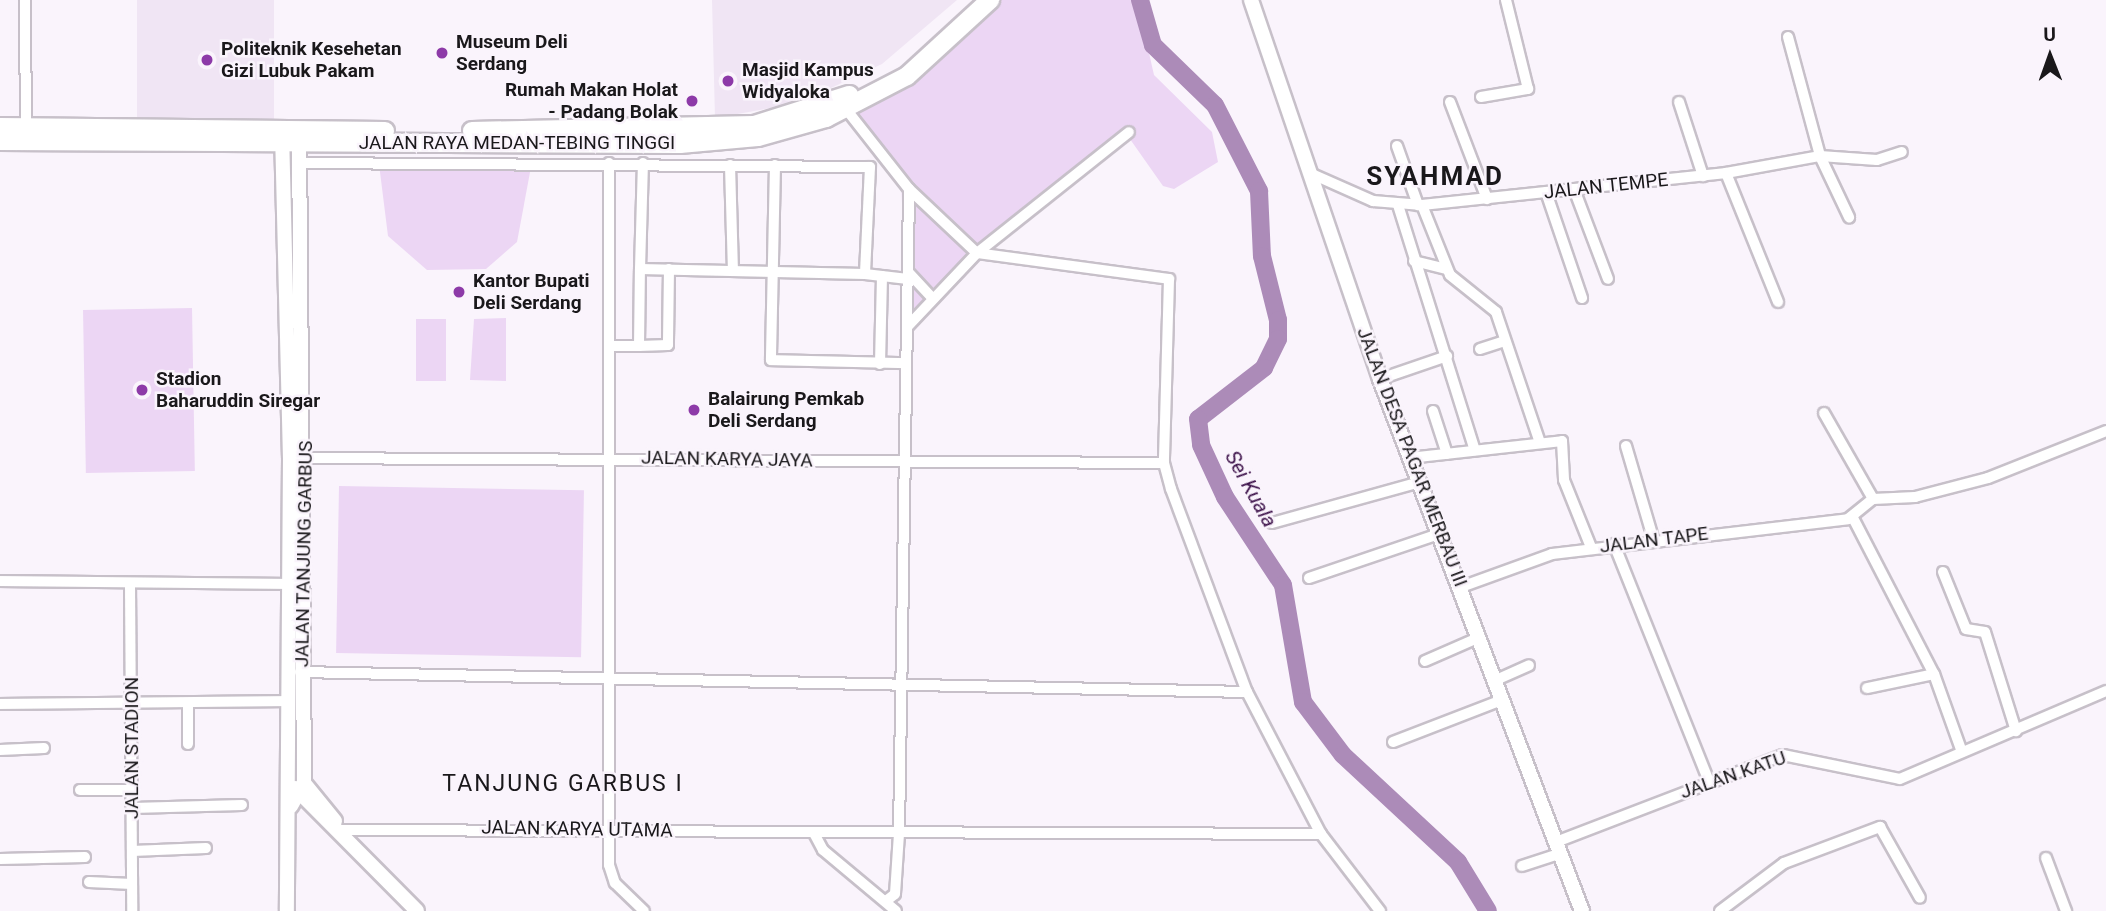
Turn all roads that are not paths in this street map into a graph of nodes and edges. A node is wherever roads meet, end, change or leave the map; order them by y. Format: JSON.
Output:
{"nodes":[{"id":1,"x":25,"y":0,"type":"edge"},
{"id":2,"x":976,"y":0,"type":"edge"},
{"id":3,"x":990,"y":0,"type":"edge"},
{"id":4,"x":1251,"y":0,"type":"edge"},
{"id":5,"x":1506,"y":0,"type":"edge"},
{"id":6,"x":1788,"y":37,"type":"dead end"},
{"id":7,"x":1481,"y":97,"type":"dead end"},
{"id":8,"x":1450,"y":102,"type":"dead end"},
{"id":9,"x":1679,"y":102,"type":"dead end"},
{"id":10,"x":846,"y":109,"type":"junction"},
{"id":11,"x":0,"y":127,"type":"edge"},
{"id":12,"x":26,"y":128,"type":"junction"},
{"id":13,"x":1129,"y":132,"type":"dead end"},
{"id":14,"x":290,"y":136,"type":"junction"},
{"id":15,"x":0,"y":141,"type":"edge"},
{"id":16,"x":1397,"y":146,"type":"dead end"},
{"id":17,"x":1902,"y":152,"type":"dead end"},
{"id":18,"x":1820,"y":156,"type":"junction"},
{"id":19,"x":887,"y":162,"type":"junction"},
{"id":20,"x":300,"y":163,"type":"junction"},
{"id":21,"x":609,"y":163,"type":"junction"},
{"id":22,"x":643,"y":163,"type":"junction"},
{"id":23,"x":730,"y":165,"type":"junction"},
{"id":24,"x":775,"y":165,"type":"junction"},
{"id":25,"x":870,"y":167,"type":"junction"},
{"id":26,"x":1726,"y":173,"type":"junction"},
{"id":27,"x":1313,"y":176,"type":"junction"},
{"id":28,"x":1703,"y":176,"type":"junction"},
{"id":29,"x":909,"y":189,"type":"junction"},
{"id":30,"x":1574,"y":189,"type":"junction"},
{"id":31,"x":1546,"y":192,"type":"junction"},
{"id":32,"x":1486,"y":199,"type":"junction"},
{"id":33,"x":1398,"y":205,"type":"junction"},
{"id":34,"x":1420,"y":205,"type":"junction"},
{"id":35,"x":1849,"y":217,"type":"dead end"},
{"id":36,"x":976,"y":253,"type":"junction"},
{"id":37,"x":1413,"y":253,"type":"junction"},
{"id":38,"x":640,"y":269,"type":"junction"},
{"id":39,"x":669,"y":269,"type":"junction"},
{"id":40,"x":1447,"y":269,"type":"junction"},
{"id":41,"x":733,"y":271,"type":"junction"},
{"id":42,"x":772,"y":272,"type":"junction"},
{"id":43,"x":865,"y":274,"type":"junction"},
{"id":44,"x":908,"y":274,"type":"junction"},
{"id":45,"x":882,"y":276,"type":"junction"},
{"id":46,"x":1608,"y":279,"type":"dead end"},
{"id":47,"x":932,"y":298,"type":"junction"},
{"id":48,"x":1582,"y":298,"type":"dead end"},
{"id":49,"x":1778,"y":302,"type":"dead end"},
{"id":50,"x":908,"y":326,"type":"junction"},
{"id":51,"x":1505,"y":341,"type":"junction"},
{"id":52,"x":612,"y":346,"type":"junction"},
{"id":53,"x":639,"y":346,"type":"junction"},
{"id":54,"x":1480,"y":349,"type":"dead end"},
{"id":55,"x":1447,"y":356,"type":"junction"},
{"id":56,"x":904,"y":363,"type":"junction"},
{"id":57,"x":880,"y":364,"type":"junction"},
{"id":58,"x":1380,"y":379,"type":"junction"},
{"id":59,"x":1433,"y":411,"type":"dead end"},
{"id":60,"x":1824,"y":413,"type":"dead end"},
{"id":61,"x":2106,"y":431,"type":"edge"},
{"id":62,"x":1540,"y":443,"type":"junction"},
{"id":63,"x":1626,"y":446,"type":"dead end"},
{"id":64,"x":1475,"y":450,"type":"junction"},
{"id":65,"x":1447,"y":454,"type":"junction"},
{"id":66,"x":306,"y":457,"type":"junction"},
{"id":67,"x":613,"y":457,"type":"junction"},
{"id":68,"x":1409,"y":458,"type":"junction"},
{"id":69,"x":290,"y":459,"type":"junction"},
{"id":70,"x":907,"y":462,"type":"junction"},
{"id":71,"x":1164,"y":463,"type":"junction"},
{"id":72,"x":1420,"y":482,"type":"junction"},
{"id":73,"x":1873,"y":499,"type":"junction"},
{"id":74,"x":1857,"y":514,"type":"junction"},
{"id":75,"x":1272,"y":523,"type":"dead end"},
{"id":76,"x":1439,"y":534,"type":"junction"},
{"id":77,"x":1653,"y":538,"type":"junction"},
{"id":78,"x":1614,"y":544,"type":"junction"},
{"id":79,"x":1591,"y":547,"type":"junction"},
{"id":80,"x":1943,"y":572,"type":"dead end"},
{"id":81,"x":1309,"y":578,"type":"dead end"},
{"id":82,"x":0,"y":581,"type":"edge"},
{"id":83,"x":288,"y":584,"type":"junction"},
{"id":84,"x":130,"y":585,"type":"junction"},
{"id":85,"x":1461,"y":587,"type":"junction"},
{"id":86,"x":1480,"y":637,"type":"junction"},
{"id":87,"x":1425,"y":661,"type":"dead end"},
{"id":88,"x":1529,"y":665,"type":"dead end"},
{"id":89,"x":295,"y":672,"type":"junction"},
{"id":90,"x":1934,"y":674,"type":"junction"},
{"id":91,"x":609,"y":677,"type":"junction"},
{"id":92,"x":1496,"y":680,"type":"junction"},
{"id":93,"x":898,"y":683,"type":"junction"},
{"id":94,"x":1867,"y":688,"type":"dead end"},
{"id":95,"x":2106,"y":691,"type":"edge"},
{"id":96,"x":1247,"y":692,"type":"junction"},
{"id":97,"x":1502,"y":700,"type":"junction"},
{"id":98,"x":132,"y":701,"type":"junction"},
{"id":99,"x":288,"y":701,"type":"junction"},
{"id":100,"x":188,"y":703,"type":"junction"},
{"id":101,"x":0,"y":704,"type":"edge"},
{"id":102,"x":2015,"y":731,"type":"junction"},
{"id":103,"x":1393,"y":742,"type":"dead end"},
{"id":104,"x":188,"y":744,"type":"dead end"},
{"id":105,"x":44,"y":748,"type":"dead end"},
{"id":106,"x":0,"y":750,"type":"edge"},
{"id":107,"x":1962,"y":752,"type":"junction"},
{"id":108,"x":1709,"y":782,"type":"junction"},
{"id":109,"x":80,"y":790,"type":"dead end"},
{"id":110,"x":131,"y":790,"type":"junction"},
{"id":111,"x":296,"y":791,"type":"junction"},
{"id":112,"x":242,"y":805,"type":"dead end"},
{"id":113,"x":132,"y":808,"type":"junction"},
{"id":114,"x":337,"y":828,"type":"junction"},
{"id":115,"x":610,"y":828,"type":"junction"},
{"id":116,"x":900,"y":834,"type":"junction"},
{"id":117,"x":1321,"y":834,"type":"junction"},
{"id":118,"x":815,"y":835,"type":"junction"},
{"id":119,"x":206,"y":848,"type":"dead end"},
{"id":120,"x":1558,"y":848,"type":"junction"},
{"id":121,"x":132,"y":851,"type":"junction"},
{"id":122,"x":85,"y":857,"type":"dead end"},
{"id":123,"x":2046,"y":858,"type":"dead end"},
{"id":124,"x":0,"y":859,"type":"edge"},
{"id":125,"x":1521,"y":866,"type":"dead end"},
{"id":126,"x":89,"y":882,"type":"dead end"},
{"id":127,"x":132,"y":884,"type":"junction"},
{"id":128,"x":1920,"y":898,"type":"dead end"},
{"id":129,"x":886,"y":901,"type":"junction"},
{"id":130,"x":132,"y":911,"type":"edge"},
{"id":131,"x":287,"y":911,"type":"edge"},
{"id":132,"x":417,"y":911,"type":"edge"},
{"id":133,"x":644,"y":911,"type":"edge"},
{"id":134,"x":896,"y":911,"type":"edge"},
{"id":135,"x":1380,"y":911,"type":"edge"},
{"id":136,"x":1582,"y":911,"type":"edge"},
{"id":137,"x":1720,"y":911,"type":"edge"},
{"id":138,"x":2066,"y":911,"type":"edge"}],
"edges":[{"from":1,"to":12,"type":"street"},
{"from":2,"to":14,"type":"highway","name":"JALAN RAYA MEDAN-TEBING TINGGI"},
{"from":3,"to":10,"type":"highway","name":"JALAN RAYA MEDAN-TEBING TINGGI"},
{"from":4,"to":27,"type":"street","name":"JALAN DESA PAGAR MERBAU III"},
{"from":5,"to":7,"type":"street"},
{"from":6,"to":18,"type":"street"},
{"from":8,"to":32,"type":"street"},
{"from":9,"to":28,"type":"street"},
{"from":10,"to":14,"type":"highway","name":"JALAN RAYA MEDAN-TEBING TINGGI"},
{"from":10,"to":19,"type":"street"},
{"from":11,"to":12,"type":"highway","name":"JALAN RAYA MEDAN-TEBING TINGGI"},
{"from":12,"to":14,"type":"highway","name":"JALAN RAYA MEDAN-TEBING TINGGI"},
{"from":13,"to":36,"type":"street"},
{"from":14,"to":15,"type":"highway","name":"JALAN RAYA MEDAN-TEBING TINGGI"},
{"from":14,"to":20,"type":"street","name":"JALAN TANJUNG GARBUS"},
{"from":14,"to":69,"type":"street","name":"JALAN TANJUNG GARBUS"},
{"from":16,"to":34,"type":"street"},
{"from":17,"to":18,"type":"street","name":"JALAN TEMPE"},
{"from":18,"to":26,"type":"street","name":"JALAN TEMPE"},
{"from":18,"to":35,"type":"street"},
{"from":19,"to":25,"type":"street"},
{"from":19,"to":29,"type":"street"},
{"from":20,"to":21,"type":"street"},
{"from":20,"to":66,"type":"street","name":"JALAN TANJUNG GARBUS"},
{"from":21,"to":22,"type":"street"},
{"from":21,"to":52,"type":"street"},
{"from":22,"to":23,"type":"street"},
{"from":22,"to":38,"type":"street"},
{"from":23,"to":24,"type":"street"},
{"from":23,"to":41,"type":"street"},
{"from":24,"to":25,"type":"street"},
{"from":24,"to":42,"type":"street"},
{"from":25,"to":43,"type":"street"},
{"from":26,"to":28,"type":"street","name":"JALAN TEMPE"},
{"from":26,"to":49,"type":"street"},
{"from":27,"to":33,"type":"street","name":"JALAN TEMPE"},
{"from":27,"to":58,"type":"street","name":"JALAN DESA PAGAR MERBAU III"},
{"from":28,"to":30,"type":"street","name":"JALAN TEMPE"},
{"from":29,"to":36,"type":"street"},
{"from":29,"to":44,"type":"street"},
{"from":30,"to":31,"type":"street","name":"JALAN TEMPE"},
{"from":30,"to":46,"type":"street"},
{"from":31,"to":32,"type":"street","name":"JALAN TEMPE"},
{"from":31,"to":48,"type":"street"},
{"from":32,"to":34,"type":"street","name":"JALAN TEMPE"},
{"from":33,"to":34,"type":"street","name":"JALAN TEMPE"},
{"from":33,"to":37,"type":"street"},
{"from":34,"to":40,"type":"street"},
{"from":36,"to":47,"type":"street"},
{"from":36,"to":71,"type":"street"},
{"from":37,"to":40,"type":"street"},
{"from":37,"to":55,"type":"street"},
{"from":38,"to":39,"type":"street"},
{"from":38,"to":53,"type":"street"},
{"from":39,"to":41,"type":"street"},
{"from":39,"to":53,"type":"street"},
{"from":40,"to":51,"type":"street"},
{"from":41,"to":42,"type":"street"},
{"from":42,"to":43,"type":"street"},
{"from":42,"to":57,"type":"street"},
{"from":43,"to":45,"type":"street"},
{"from":44,"to":45,"type":"street"},
{"from":44,"to":47,"type":"street"},
{"from":44,"to":50,"type":"street"},
{"from":45,"to":57,"type":"street"},
{"from":47,"to":50,"type":"street"},
{"from":50,"to":56,"type":"street"},
{"from":51,"to":54,"type":"street"},
{"from":51,"to":62,"type":"street"},
{"from":52,"to":53,"type":"street"},
{"from":52,"to":67,"type":"street"},
{"from":55,"to":58,"type":"street"},
{"from":55,"to":64,"type":"street"},
{"from":56,"to":57,"type":"street"},
{"from":56,"to":70,"type":"street"},
{"from":58,"to":68,"type":"street","name":"JALAN DESA PAGAR MERBAU III"},
{"from":59,"to":65,"type":"street"},
{"from":60,"to":73,"type":"street"},
{"from":61,"to":73,"type":"street"},
{"from":62,"to":64,"type":"street"},
{"from":62,"to":79,"type":"street"},
{"from":63,"to":77,"type":"street"},
{"from":64,"to":65,"type":"street"},
{"from":65,"to":68,"type":"street"},
{"from":66,"to":67,"type":"street","name":"JALAN KARYA JAYA"},
{"from":66,"to":69,"type":"street","name":"JALAN KARYA JAYA"},
{"from":66,"to":89,"type":"street","name":"JALAN TANJUNG GARBUS"},
{"from":67,"to":70,"type":"street","name":"JALAN KARYA JAYA"},
{"from":67,"to":91,"type":"street"},
{"from":68,"to":72,"type":"street","name":"JALAN DESA PAGAR MERBAU III"},
{"from":69,"to":83,"type":"street","name":"JALAN TANJUNG GARBUS"},
{"from":70,"to":71,"type":"street","name":"JALAN KARYA JAYA"},
{"from":70,"to":93,"type":"street"},
{"from":71,"to":96,"type":"street"},
{"from":72,"to":75,"type":"street"},
{"from":72,"to":76,"type":"street","name":"JALAN DESA PAGAR MERBAU III"},
{"from":73,"to":74,"type":"street"},
{"from":74,"to":77,"type":"street","name":"JALAN TAPE"},
{"from":74,"to":90,"type":"street"},
{"from":76,"to":81,"type":"street"},
{"from":76,"to":85,"type":"street","name":"JALAN DESA PAGAR MERBAU III"},
{"from":77,"to":78,"type":"street","name":"JALAN TAPE"},
{"from":78,"to":79,"type":"street","name":"JALAN TAPE"},
{"from":78,"to":108,"type":"street"},
{"from":79,"to":85,"type":"street","name":"JALAN TAPE"},
{"from":80,"to":102,"type":"street"},
{"from":82,"to":84,"type":"street"},
{"from":83,"to":84,"type":"street"},
{"from":83,"to":89,"type":"street","name":"JALAN TANJUNG GARBUS"},
{"from":84,"to":98,"type":"street","name":"JALAN STADION"},
{"from":85,"to":86,"type":"street","name":"JALAN DESA PAGAR MERBAU III"},
{"from":86,"to":87,"type":"street"},
{"from":86,"to":92,"type":"street","name":"JALAN DESA PAGAR MERBAU III"},
{"from":88,"to":92,"type":"street"},
{"from":89,"to":91,"type":"street"},
{"from":89,"to":99,"type":"street","name":"JALAN TANJUNG GARBUS"},
{"from":89,"to":111,"type":"street","name":"JALAN TANJUNG GARBUS"},
{"from":90,"to":94,"type":"street"},
{"from":90,"to":107,"type":"street"},
{"from":91,"to":93,"type":"street"},
{"from":91,"to":115,"type":"street"},
{"from":92,"to":97,"type":"street","name":"JALAN DESA PAGAR MERBAU III"},
{"from":93,"to":96,"type":"street"},
{"from":93,"to":116,"type":"street"},
{"from":95,"to":102,"type":"street","name":"JALAN KATU"},
{"from":96,"to":117,"type":"street"},
{"from":97,"to":103,"type":"street"},
{"from":97,"to":120,"type":"street","name":"JALAN DESA PAGAR MERBAU III"},
{"from":98,"to":100,"type":"street"},
{"from":98,"to":101,"type":"street"},
{"from":98,"to":110,"type":"street","name":"JALAN STADION"},
{"from":99,"to":100,"type":"street"},
{"from":99,"to":111,"type":"street","name":"JALAN TANJUNG GARBUS"},
{"from":100,"to":104,"type":"street"},
{"from":102,"to":107,"type":"street","name":"JALAN KATU"},
{"from":105,"to":106,"type":"street"},
{"from":107,"to":108,"type":"street","name":"JALAN KATU"},
{"from":108,"to":120,"type":"street","name":"JALAN KATU"},
{"from":109,"to":110,"type":"street"},
{"from":110,"to":113,"type":"street","name":"JALAN STADION"},
{"from":111,"to":114,"type":"street"},
{"from":111,"to":131,"type":"street","name":"JALAN TANJUNG GARBUS"},
{"from":112,"to":113,"type":"street"},
{"from":113,"to":121,"type":"street","name":"JALAN STADION"},
{"from":114,"to":115,"type":"street","name":"JALAN KARYA UTAMA"},
{"from":114,"to":132,"type":"street"},
{"from":115,"to":118,"type":"street","name":"JALAN KARYA UTAMA"},
{"from":115,"to":133,"type":"street"},
{"from":116,"to":117,"type":"street","name":"JALAN KARYA UTAMA"},
{"from":116,"to":118,"type":"street","name":"JALAN KARYA UTAMA"},
{"from":116,"to":129,"type":"street"},
{"from":117,"to":135,"type":"street"},
{"from":118,"to":129,"type":"street"},
{"from":119,"to":121,"type":"street"},
{"from":120,"to":125,"type":"street","name":"JALAN KATU"},
{"from":120,"to":136,"type":"street","name":"JALAN DESA PAGAR MERBAU III"},
{"from":121,"to":127,"type":"street","name":"JALAN STADION"},
{"from":122,"to":124,"type":"street"},
{"from":123,"to":138,"type":"street"},
{"from":126,"to":127,"type":"street"},
{"from":127,"to":130,"type":"street","name":"JALAN STADION"},
{"from":128,"to":137,"type":"street"},
{"from":129,"to":134,"type":"street"}]}
